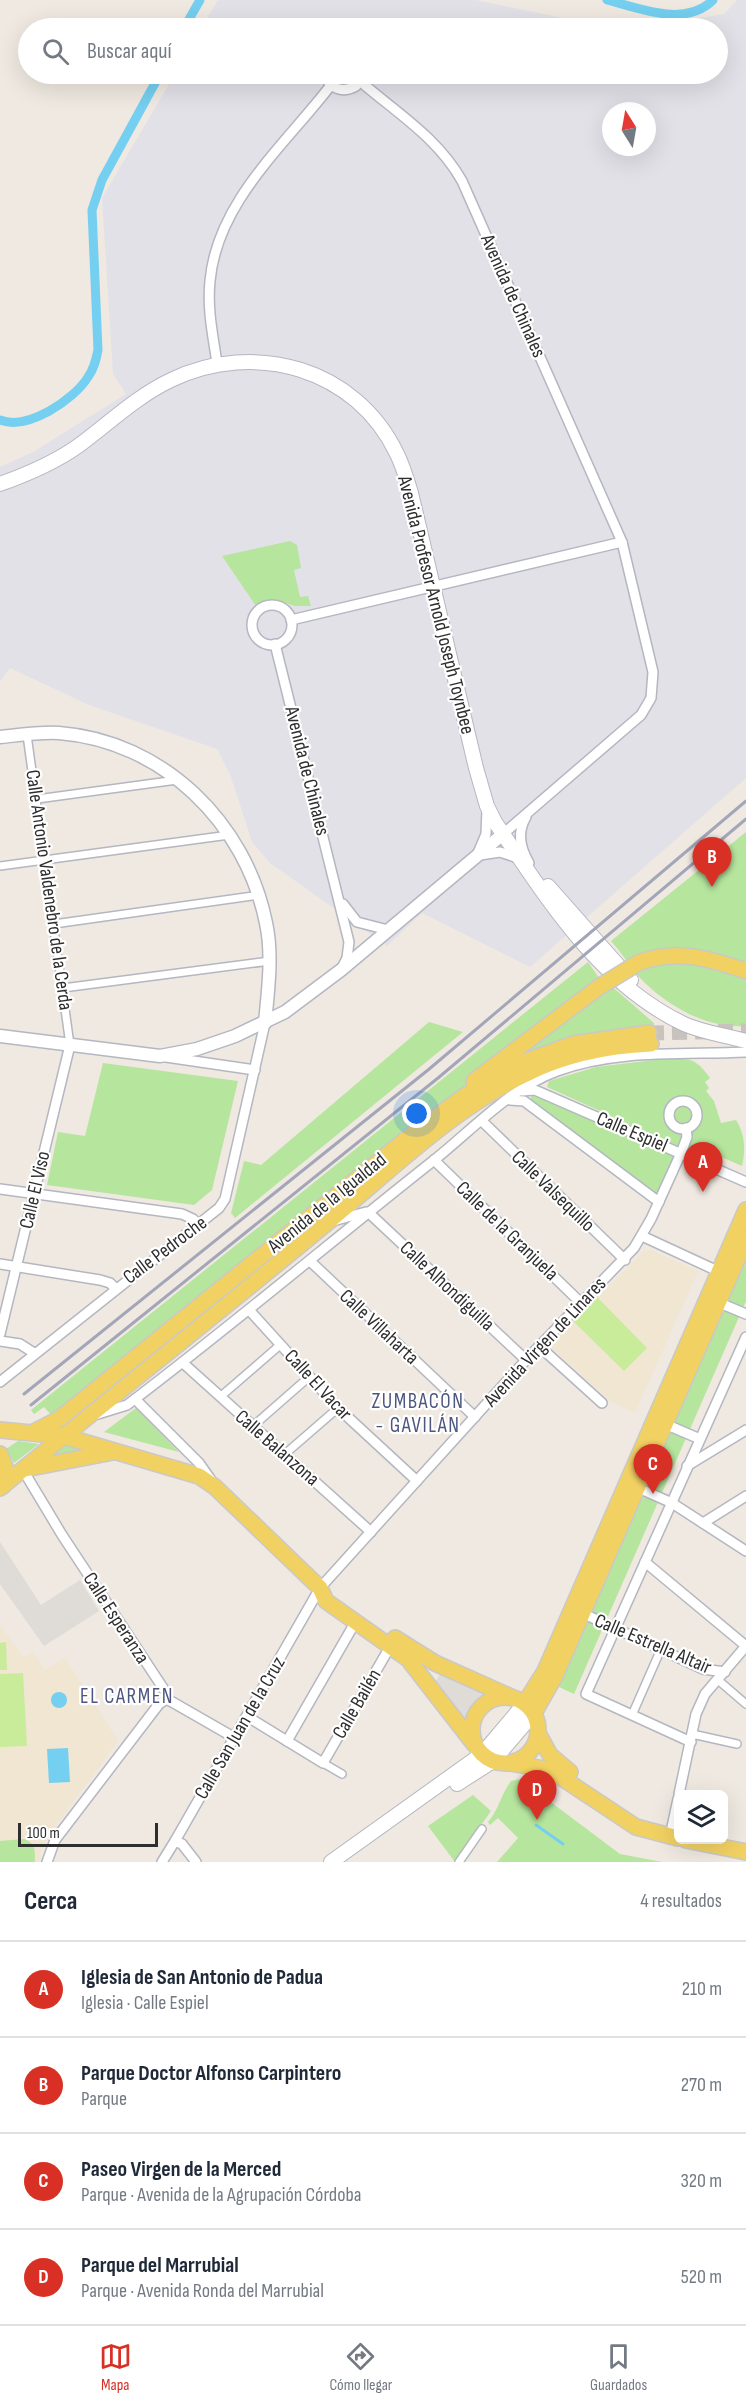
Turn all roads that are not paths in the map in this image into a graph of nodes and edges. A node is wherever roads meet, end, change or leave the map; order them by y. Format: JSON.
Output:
{"nodes":[{"id":1,"x":355,"y":84,"type":"edge"},
{"id":2,"x":369,"y":84,"type":"edge"},
{"id":3,"x":331,"y":85,"type":"joint"},
{"id":4,"x":217,"y":363,"type":"junction"},
{"id":5,"x":0,"y":484,"type":"edge"},
{"id":6,"x":622,"y":542,"type":"junction"},
{"id":7,"x":432,"y":587,"type":"junction"},
{"id":8,"x":291,"y":620,"type":"junction"},
{"id":9,"x":275,"y":645,"type":"junction"},
{"id":10,"x":27,"y":735,"type":"junction"},
{"id":11,"x":0,"y":737,"type":"edge"},
{"id":12,"x":179,"y":780,"type":"junction"},
{"id":13,"x":37,"y":799,"type":"junction"},
{"id":14,"x":487,"y":806,"type":"junction"},
{"id":15,"x":532,"y":809,"type":"junction"},
{"id":16,"x":503,"y":834,"type":"junction"},
{"id":17,"x":232,"y":835,"type":"junction"},
{"id":18,"x":475,"y":858,"type":"junction"},
{"id":19,"x":520,"y":858,"type":"junction"},
{"id":20,"x":46,"y":860,"type":"junction"},
{"id":21,"x":0,"y":866,"type":"edge"},
{"id":22,"x":535,"y":872,"type":"junction"},
{"id":23,"x":260,"y":895,"type":"junction"},
{"id":24,"x":339,"y":897,"type":"junction"},
{"id":25,"x":54,"y":924,"type":"junction"},
{"id":26,"x":387,"y":930,"type":"junction"},
{"id":27,"x":270,"y":961,"type":"junction"},
{"id":28,"x":341,"y":970,"type":"junction"},
{"id":29,"x":746,"y":971,"type":"edge"},
{"id":30,"x":63,"y":988,"type":"junction"},
{"id":31,"x":652,"y":1004,"type":"junction"},
{"id":32,"x":265,"y":1023,"type":"junction"},
{"id":33,"x":0,"y":1036,"type":"edge"},
{"id":34,"x":745,"y":1043,"type":"edge"},
{"id":35,"x":70,"y":1046,"type":"junction"},
{"id":36,"x":160,"y":1056,"type":"junction"},
{"id":37,"x":255,"y":1070,"type":"junction"},
{"id":38,"x":517,"y":1094,"type":"junction"},
{"id":39,"x":504,"y":1103,"type":"junction"},
{"id":40,"x":482,"y":1121,"type":"junction"},
{"id":41,"x":686,"y":1128,"type":"dead end"},
{"id":42,"x":415,"y":1132,"type":"junction"},
{"id":43,"x":681,"y":1153,"type":"junction"},
{"id":44,"x":434,"y":1160,"type":"junction"},
{"id":45,"x":746,"y":1182,"type":"edge"},
{"id":46,"x":0,"y":1189,"type":"edge"},
{"id":47,"x":34,"y":1194,"type":"junction"},
{"id":48,"x":659,"y":1202,"type":"junction"},
{"id":49,"x":746,"y":1210,"type":"edge"},
{"id":50,"x":368,"y":1212,"type":"junction"},
{"id":51,"x":328,"y":1223,"type":"junction"},
{"id":52,"x":198,"y":1225,"type":"junction"},
{"id":53,"x":642,"y":1236,"type":"junction"},
{"id":54,"x":746,"y":1239,"type":"edge"},
{"id":55,"x":625,"y":1260,"type":"junction"},
{"id":56,"x":310,"y":1261,"type":"junction"},
{"id":57,"x":0,"y":1264,"type":"edge"},
{"id":58,"x":17,"y":1267,"type":"junction"},
{"id":59,"x":724,"y":1274,"type":"junction"},
{"id":60,"x":115,"y":1288,"type":"junction"},
{"id":61,"x":713,"y":1300,"type":"junction"},
{"id":62,"x":580,"y":1302,"type":"junction"},
{"id":63,"x":250,"y":1311,"type":"junction"},
{"id":64,"x":746,"y":1314,"type":"edge"},
{"id":65,"x":0,"y":1334,"type":"edge"},
{"id":66,"x":746,"y":1337,"type":"edge"},
{"id":67,"x":0,"y":1341,"type":"edge"},
{"id":68,"x":280,"y":1345,"type":"junction"},
{"id":69,"x":539,"y":1346,"type":"junction"},
{"id":70,"x":34,"y":1353,"type":"junction"},
{"id":71,"x":526,"y":1360,"type":"junction"},
{"id":72,"x":183,"y":1363,"type":"junction"},
{"id":73,"x":309,"y":1377,"type":"junction"},
{"id":74,"x":0,"y":1382,"type":"edge"},
{"id":75,"x":220,"y":1397,"type":"junction"},
{"id":76,"x":135,"y":1399,"type":"junction"},
{"id":77,"x":602,"y":1403,"type":"dead end"},
{"id":78,"x":338,"y":1408,"type":"junction"},
{"id":79,"x":87,"y":1417,"type":"junction"},
{"id":80,"x":475,"y":1417,"type":"junction"},
{"id":81,"x":665,"y":1424,"type":"junction"},
{"id":82,"x":253,"y":1426,"type":"junction"},
{"id":83,"x":0,"y":1430,"type":"edge"},
{"id":84,"x":746,"y":1430,"type":"edge"},
{"id":85,"x":34,"y":1432,"type":"junction"},
{"id":86,"x":63,"y":1436,"type":"junction"},
{"id":87,"x":700,"y":1439,"type":"junction"},
{"id":88,"x":116,"y":1452,"type":"junction"},
{"id":89,"x":0,"y":1454,"type":"edge"},
{"id":90,"x":285,"y":1454,"type":"junction"},
{"id":91,"x":687,"y":1466,"type":"junction"},
{"id":92,"x":23,"y":1470,"type":"junction"},
{"id":93,"x":417,"y":1481,"type":"junction"},
{"id":94,"x":632,"y":1485,"type":"junction"},
{"id":95,"x":1,"y":1487,"type":"edge"},
{"id":96,"x":216,"y":1487,"type":"junction"},
{"id":97,"x":746,"y":1496,"type":"edge"},
{"id":98,"x":672,"y":1503,"type":"junction"},
{"id":99,"x":703,"y":1523,"type":"junction"},
{"id":100,"x":371,"y":1532,"type":"junction"},
{"id":101,"x":744,"y":1549,"type":"edge"},
{"id":102,"x":645,"y":1562,"type":"junction"},
{"id":103,"x":320,"y":1588,"type":"junction"},
{"id":104,"x":582,"y":1613,"type":"junction"},
{"id":105,"x":356,"y":1621,"type":"junction"},
{"id":106,"x":615,"y":1628,"type":"junction"},
{"id":107,"x":391,"y":1645,"type":"junction"},
{"id":108,"x":746,"y":1646,"type":"edge"},
{"id":109,"x":661,"y":1649,"type":"junction"},
{"id":110,"x":703,"y":1669,"type":"junction"},
{"id":111,"x":725,"y":1672,"type":"junction"},
{"id":112,"x":718,"y":1680,"type":"junction"},
{"id":113,"x":536,"y":1686,"type":"junction"},
{"id":114,"x":705,"y":1694,"type":"junction"},
{"id":115,"x":167,"y":1699,"type":"junction"},
{"id":116,"x":518,"y":1701,"type":"junction"},
{"id":117,"x":746,"y":1704,"type":"edge"},
{"id":118,"x":696,"y":1714,"type":"junction"},
{"id":119,"x":632,"y":1715,"type":"junction"},
{"id":120,"x":248,"y":1717,"type":"junction"},
{"id":121,"x":538,"y":1733,"type":"junction"},
{"id":122,"x":669,"y":1733,"type":"junction"},
{"id":123,"x":236,"y":1738,"type":"junction"},
{"id":124,"x":692,"y":1738,"type":"junction"},
{"id":125,"x":287,"y":1741,"type":"junction"},
{"id":126,"x":737,"y":1744,"type":"dead end"},
{"id":127,"x":483,"y":1753,"type":"junction"},
{"id":128,"x":323,"y":1763,"type":"junction"},
{"id":129,"x":510,"y":1763,"type":"junction"},
{"id":130,"x":342,"y":1774,"type":"dead end"},
{"id":131,"x":681,"y":1790,"type":"edge"},
{"id":132,"x":482,"y":1829,"type":"dead end"},
{"id":133,"x":674,"y":1830,"type":"edge"},
{"id":134,"x":674,"y":1831,"type":"edge"},
{"id":135,"x":728,"y":1838,"type":"edge"},
{"id":136,"x":175,"y":1841,"type":"junction"},
{"id":137,"x":746,"y":1842,"type":"edge"},
{"id":138,"x":709,"y":1844,"type":"edge"},
{"id":139,"x":746,"y":1852,"type":"edge"},
{"id":140,"x":46,"y":1862,"type":"edge"},
{"id":141,"x":162,"y":1862,"type":"edge"},
{"id":142,"x":196,"y":1862,"type":"edge"},
{"id":143,"x":331,"y":1862,"type":"edge"},
{"id":144,"x":345,"y":1862,"type":"edge"},
{"id":145,"x":459,"y":1862,"type":"edge"}],
"edges":[{"from":1,"to":3,"type":"street"},
{"from":2,"to":6,"type":"street","name":"Avenida de Chinales"},
{"from":3,"to":4,"type":"street"},
{"from":4,"to":5,"type":"main road","name":"Avenida Profesor Arnold Joseph Toynbee"},
{"from":4,"to":7,"type":"main road","name":"Avenida Profesor Arnold Joseph Toynbee"},
{"from":6,"to":7,"type":"street"},
{"from":6,"to":15,"type":"street","name":"Avenida de Chinales"},
{"from":7,"to":8,"type":"street"},
{"from":7,"to":14,"type":"main road","name":"Avenida Profesor Arnold Joseph Toynbee"},
{"from":8,"to":9,"type":"street"},
{"from":8,"to":9,"type":"street"},
{"from":9,"to":24,"type":"street","name":"Avenida de Chinales"},
{"from":10,"to":11,"type":"street"},
{"from":10,"to":12,"type":"street"},
{"from":10,"to":13,"type":"street","name":"Calle Antonio Valdenebro de la Cerda"},
{"from":12,"to":13,"type":"street"},
{"from":12,"to":17,"type":"street"},
{"from":13,"to":20,"type":"street","name":"Calle Antonio Valdenebro de la Cerda"},
{"from":14,"to":16,"type":"main road","name":"Avenida Profesor Arnold Joseph Toynbee"},
{"from":14,"to":18,"type":"street","name":"Avenida de Chinales"},
{"from":15,"to":16,"type":"street","name":"Avenida de Chinales"},
{"from":15,"to":22,"type":"street","name":"Avenida de Chinales"},
{"from":16,"to":18,"type":"street","name":"Avenida de Chinales"},
{"from":16,"to":19,"type":"main road","name":"Avenida Profesor Arnold Joseph Toynbee"},
{"from":17,"to":20,"type":"street"},
{"from":17,"to":23,"type":"street"},
{"from":18,"to":19,"type":"street","name":"Avenida de Chinales"},
{"from":18,"to":26,"type":"street","name":"Avenida de Chinales"},
{"from":19,"to":22,"type":"main road","name":"Avenida Profesor Arnold Joseph Toynbee"},
{"from":19,"to":31,"type":"main road","name":"Avenida Profesor Arnold Joseph Toynbee"},
{"from":20,"to":21,"type":"street"},
{"from":20,"to":25,"type":"street","name":"Calle Antonio Valdenebro de la Cerda"},
{"from":22,"to":31,"type":"main road","name":"Avenida Profesor Arnold Joseph Toynbee"},
{"from":23,"to":25,"type":"street"},
{"from":23,"to":27,"type":"street"},
{"from":24,"to":26,"type":"street","name":"Avenida de Chinales"},
{"from":24,"to":28,"type":"street","name":"Avenida de Chinales"},
{"from":25,"to":30,"type":"street","name":"Calle Antonio Valdenebro de la Cerda"},
{"from":26,"to":28,"type":"street"},
{"from":27,"to":30,"type":"street"},
{"from":27,"to":32,"type":"street"},
{"from":28,"to":32,"type":"street"},
{"from":29,"to":42,"type":"main road","bridge":true},
{"from":30,"to":35,"type":"street","name":"Calle Antonio Valdenebro de la Cerda"},
{"from":31,"to":34,"type":"main road","name":"Avenida Profesor Arnold Joseph Toynbee"},
{"from":32,"to":36,"type":"street"},
{"from":32,"to":37,"type":"street","name":"Calle Pedroche"},
{"from":33,"to":35,"type":"street"},
{"from":34,"to":38,"type":"street","name":"Avenida de la Igualdad"},
{"from":35,"to":36,"type":"street"},
{"from":35,"to":47,"type":"street","name":"Calle El Viso"},
{"from":36,"to":37,"type":"street"},
{"from":37,"to":52,"type":"street","name":"Calle Pedroche"},
{"from":38,"to":39,"type":"street","name":"Avenida de la Igualdad"},
{"from":38,"to":43,"type":"street","name":"Calle Espiel"},
{"from":39,"to":40,"type":"street","name":"Avenida de la Igualdad"},
{"from":39,"to":48,"type":"street","name":"Calle Espiel"},
{"from":40,"to":44,"type":"street","name":"Avenida de la Igualdad"},
{"from":40,"to":55,"type":"street","name":"Calle Valsequillo"},
{"from":41,"to":43,"type":"street","name":"Avenida Virgen de Linares"},
{"from":42,"to":51,"type":"main road","name":"Avenida de la Igualdad"},
{"from":42,"to":85,"type":"main road","name":"Avenida de la Igualdad"},
{"from":43,"to":45,"type":"street","name":"Calle Espiel"},
{"from":43,"to":48,"type":"street","name":"Avenida Virgen de Linares"},
{"from":44,"to":50,"type":"street","name":"Avenida de la Igualdad"},
{"from":44,"to":62,"type":"street","name":"Calle de la Granjuela"},
{"from":46,"to":47,"type":"street"},
{"from":47,"to":52,"type":"street"},
{"from":47,"to":58,"type":"street","name":"Calle El Viso"},
{"from":48,"to":53,"type":"street","name":"Avenida Virgen de Linares"},
{"from":49,"to":59,"type":"main road"},
{"from":50,"to":51,"type":"street","name":"Avenida de la Igualdad"},
{"from":50,"to":56,"type":"street","name":"Avenida de la Igualdad"},
{"from":50,"to":71,"type":"street","name":"Calle Alhondiguilla"},
{"from":51,"to":79,"type":"main road","name":"Avenida de la Igualdad"},
{"from":52,"to":60,"type":"street","name":"Calle Pedroche"},
{"from":53,"to":55,"type":"street","name":"Avenida Virgen de Linares"},
{"from":53,"to":59,"type":"street"},
{"from":54,"to":59,"type":"main road"},
{"from":55,"to":62,"type":"street","name":"Avenida Virgen de Linares"},
{"from":56,"to":63,"type":"street","name":"Avenida de la Igualdad"},
{"from":56,"to":80,"type":"street","name":"Calle Villaharta"},
{"from":57,"to":58,"type":"street"},
{"from":58,"to":60,"type":"street"},
{"from":58,"to":65,"type":"street","name":"Calle El Viso"},
{"from":59,"to":61,"type":"main road"},
{"from":60,"to":70,"type":"street","name":"Calle Pedroche"},
{"from":61,"to":64,"type":"street"},
{"from":61,"to":81,"type":"main road"},
{"from":61,"to":94,"type":"main road"},
{"from":62,"to":69,"type":"street","name":"Avenida Virgen de Linares"},
{"from":63,"to":68,"type":"street","name":"Calle El Vacar"},
{"from":63,"to":72,"type":"street","name":"Avenida de la Igualdad"},
{"from":66,"to":87,"type":"street"},
{"from":67,"to":70,"type":"street"},
{"from":68,"to":73,"type":"street","name":"Calle El Vacar"},
{"from":68,"to":75,"type":"street"},
{"from":69,"to":71,"type":"street","name":"Avenida Virgen de Linares"},
{"from":69,"to":77,"type":"street"},
{"from":70,"to":74,"type":"street","name":"Calle Pedroche"},
{"from":71,"to":80,"type":"street","name":"Avenida Virgen de Linares"},
{"from":72,"to":75,"type":"street","name":"Calle Balanzona"},
{"from":72,"to":76,"type":"street","name":"Avenida de la Igualdad"},
{"from":73,"to":78,"type":"street","name":"Calle El Vacar"},
{"from":73,"to":82,"type":"street"},
{"from":75,"to":82,"type":"street","name":"Calle Balanzona"},
{"from":76,"to":79,"type":"street","name":"Avenida de la Igualdad"},
{"from":76,"to":96,"type":"street"},
{"from":78,"to":90,"type":"street"},
{"from":78,"to":93,"type":"street","name":"Calle El Vacar"},
{"from":79,"to":86,"type":"main road","name":"Avenida de la Igualdad"},
{"from":80,"to":93,"type":"street","name":"Avenida Virgen de Linares"},
{"from":81,"to":87,"type":"street"},
{"from":81,"to":94,"type":"main road"},
{"from":82,"to":90,"type":"street","name":"Calle Balanzona"},
{"from":83,"to":85,"type":"main road"},
{"from":84,"to":91,"type":"street"},
{"from":85,"to":86,"type":"main road"},
{"from":86,"to":88,"type":"main road"},
{"from":86,"to":92,"type":"main road","name":"Avenida de la Igualdad"},
{"from":87,"to":91,"type":"street"},
{"from":88,"to":92,"type":"main road"},
{"from":88,"to":96,"type":"main road"},
{"from":89,"to":95,"type":"main road"},
{"from":90,"to":100,"type":"street","name":"Calle Balanzona"},
{"from":91,"to":98,"type":"street"},
{"from":92,"to":95,"type":"main road","name":"Avenida de la Igualdad"},
{"from":92,"to":115,"type":"street","name":"Calle Esperanza"},
{"from":93,"to":100,"type":"street","name":"Avenida Virgen de Linares"},
{"from":94,"to":98,"type":"street"},
{"from":94,"to":104,"type":"main road"},
{"from":94,"to":113,"type":"main road"},
{"from":96,"to":103,"type":"main road"},
{"from":97,"to":99,"type":"street"},
{"from":98,"to":99,"type":"street"},
{"from":98,"to":102,"type":"street"},
{"from":99,"to":101,"type":"street"},
{"from":100,"to":103,"type":"street","name":"Avenida Virgen de Linares"},
{"from":102,"to":106,"type":"street"},
{"from":102,"to":108,"type":"street"},
{"from":103,"to":105,"type":"main road"},
{"from":103,"to":116,"type":"main road"},
{"from":103,"to":120,"type":"street","name":"Calle San Juan de la Cruz"},
{"from":104,"to":106,"type":"street","name":"Calle Estrella Altair"},
{"from":104,"to":116,"type":"main road"},
{"from":105,"to":107,"type":"main road"},
{"from":105,"to":125,"type":"street"},
{"from":106,"to":109,"type":"street","name":"Calle Estrella Altair"},
{"from":106,"to":119,"type":"street"},
{"from":107,"to":127,"type":"main road"},
{"from":107,"to":128,"type":"street","name":"Calle Bailén"},
{"from":108,"to":111,"type":"street"},
{"from":109,"to":110,"type":"street","name":"Calle Estrella Altair"},
{"from":109,"to":119,"type":"street"},
{"from":110,"to":111,"type":"street","name":"Calle Estrella Altair"},
{"from":110,"to":114,"type":"street"},
{"from":111,"to":112,"type":"street"},
{"from":112,"to":114,"type":"street"},
{"from":112,"to":117,"type":"street"},
{"from":113,"to":116,"type":"main road"},
{"from":113,"to":116,"type":"main road"},
{"from":114,"to":118,"type":"street"},
{"from":115,"to":123,"type":"street"},
{"from":115,"to":140,"type":"street"},
{"from":116,"to":121,"type":"main road"},
{"from":116,"to":127,"type":"main road"},
{"from":116,"to":127,"type":"main road"},
{"from":118,"to":122,"type":"street"},
{"from":118,"to":124,"type":"street"},
{"from":119,"to":122,"type":"street"},
{"from":120,"to":123,"type":"street","name":"Calle San Juan de la Cruz"},
{"from":120,"to":125,"type":"street"},
{"from":121,"to":129,"type":"main road"},
{"from":121,"to":133,"type":"main road"},
{"from":122,"to":124,"type":"street"},
{"from":123,"to":136,"type":"street","name":"Calle San Juan de la Cruz"},
{"from":124,"to":126,"type":"street"},
{"from":124,"to":131,"type":"street"},
{"from":125,"to":128,"type":"street"},
{"from":127,"to":129,"type":"main road"},
{"from":127,"to":143,"type":"main road"},
{"from":127,"to":144,"type":"main road"},
{"from":128,"to":130,"type":"street"},
{"from":129,"to":134,"type":"main road"},
{"from":132,"to":145,"type":"street"},
{"from":135,"to":137,"type":"main road"},
{"from":136,"to":141,"type":"street","name":"Calle San Juan de la Cruz"},
{"from":136,"to":142,"type":"street"},
{"from":138,"to":139,"type":"main road"}]}
